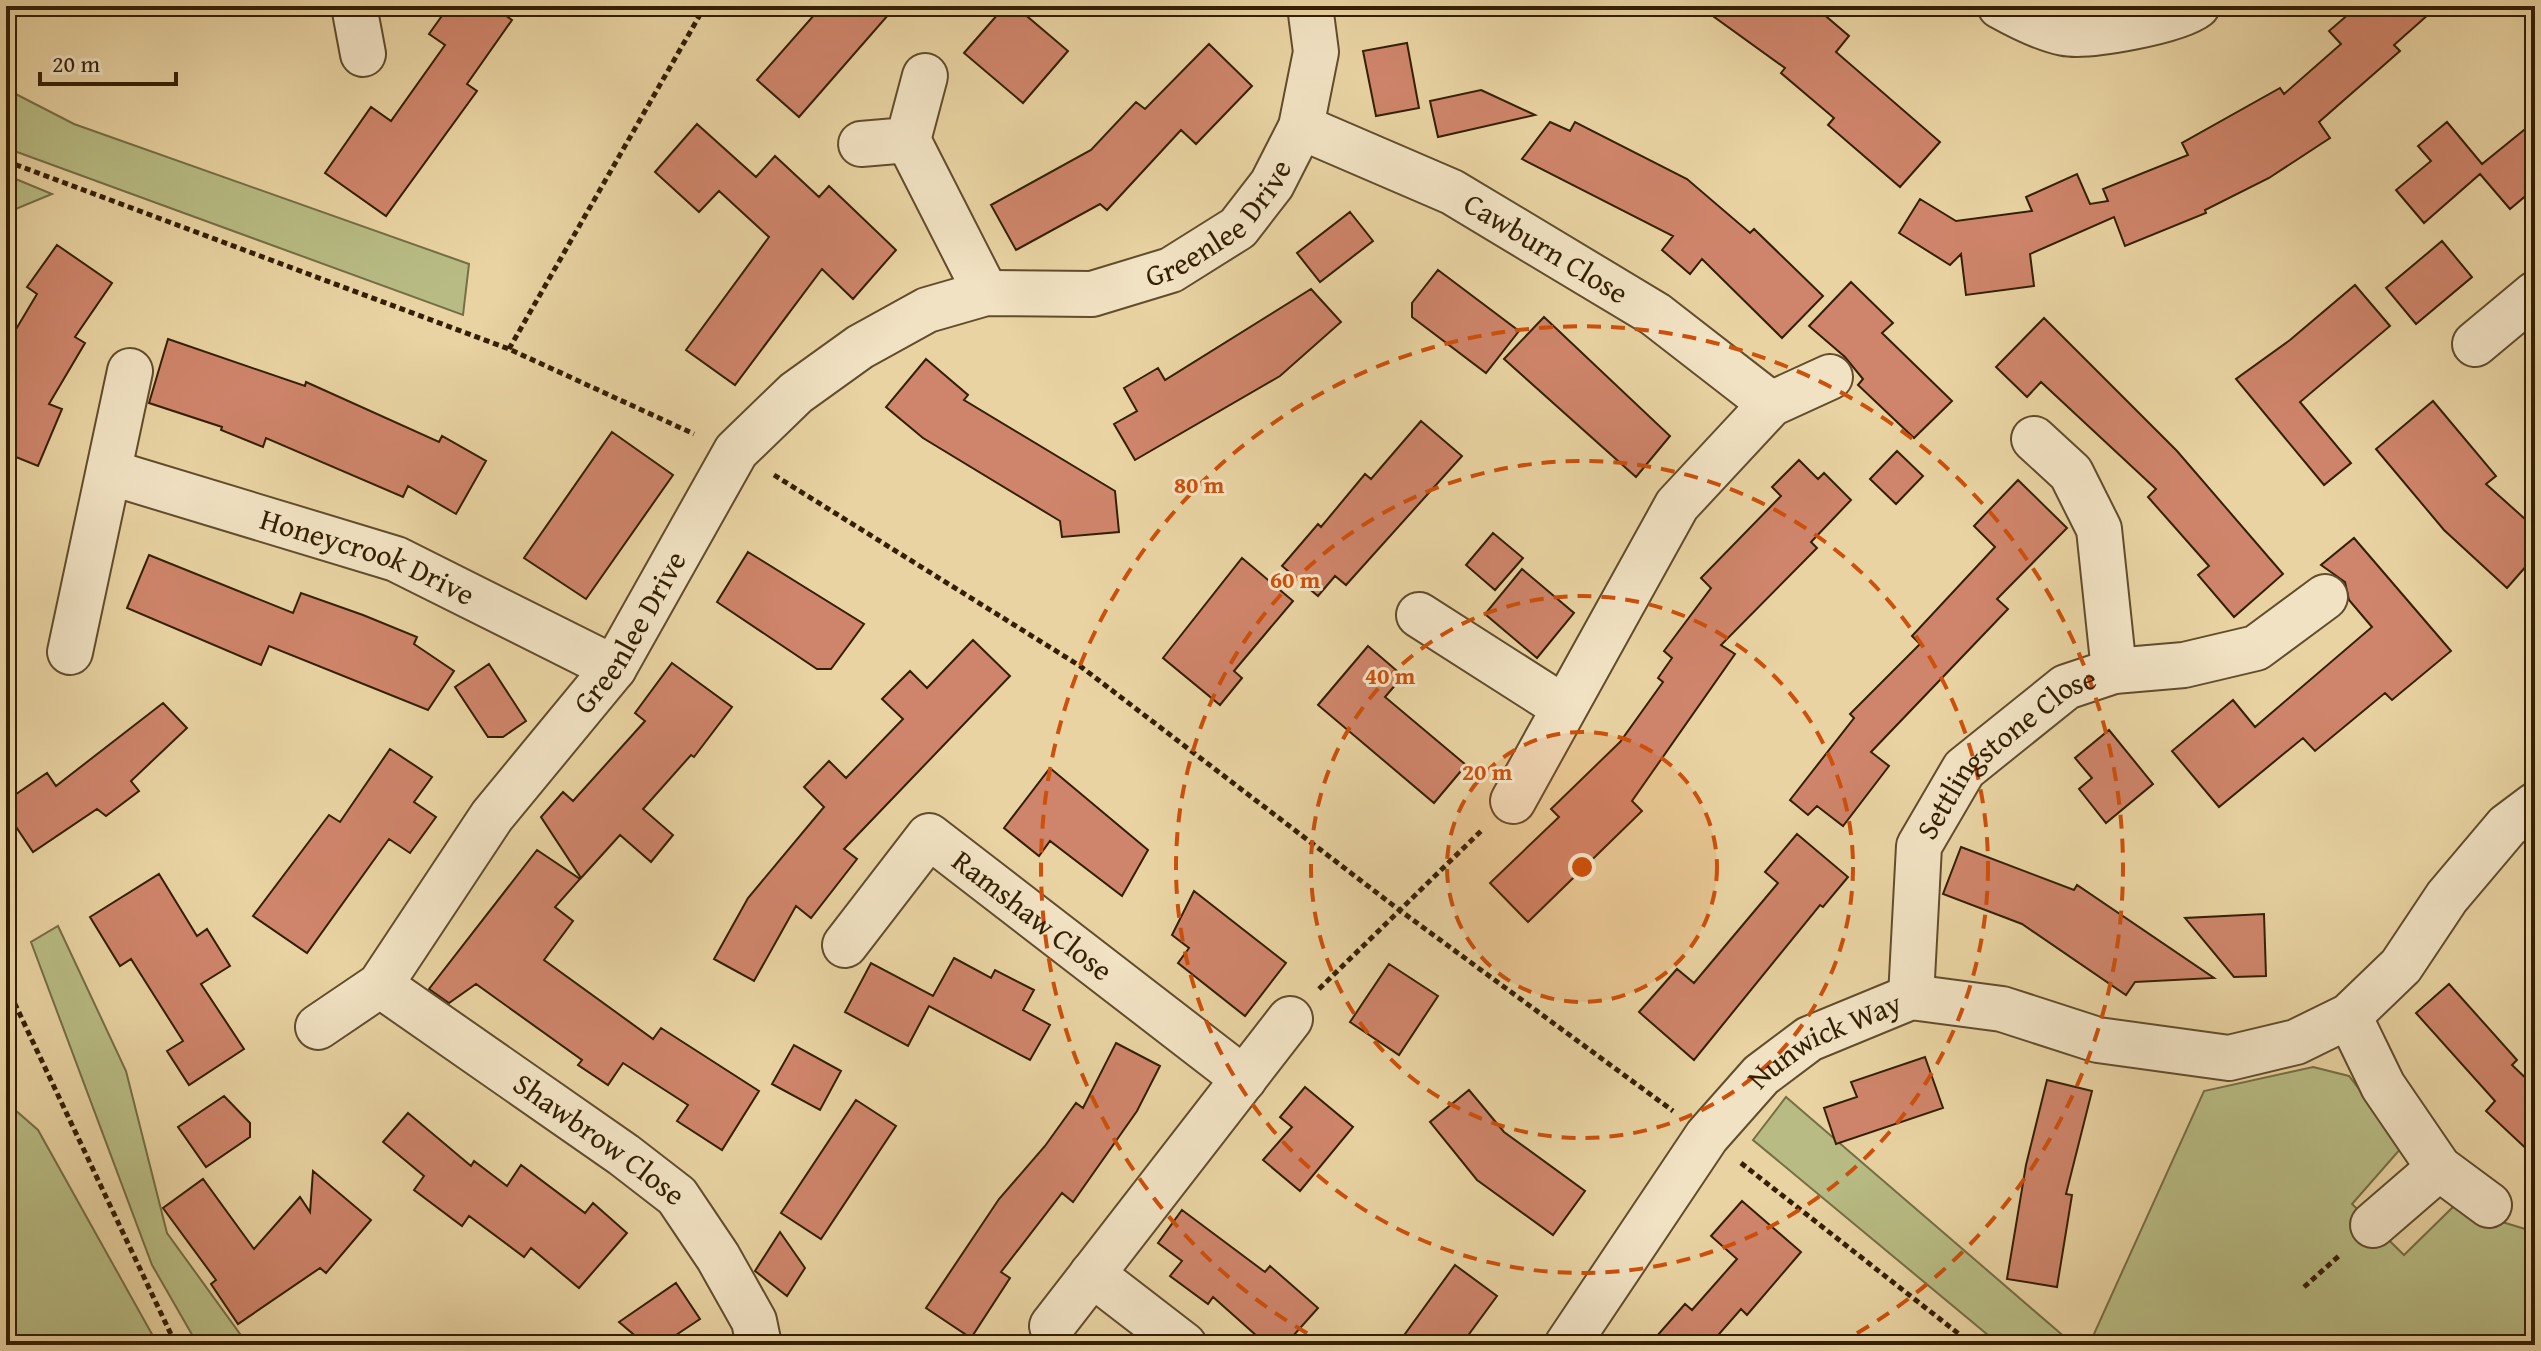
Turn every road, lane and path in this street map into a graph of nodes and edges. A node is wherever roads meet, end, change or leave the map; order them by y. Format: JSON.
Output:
{"nodes":[{"id":1,"x":354,"y":6,"type":"edge"},
{"id":2,"x":705,"y":6,"type":"edge"},
{"id":3,"x":1310,"y":6,"type":"edge"},
{"id":4,"x":2000,"y":6,"type":"edge"},
{"id":5,"x":2197,"y":6,"type":"edge"},
{"id":6,"x":363,"y":54,"type":"dead end"},
{"id":7,"x":925,"y":76,"type":"dead end"},
{"id":8,"x":1301,"y":127,"type":"junction"},
{"id":9,"x":908,"y":140,"type":"junction"},
{"id":10,"x":861,"y":144,"type":"dead end"},
{"id":11,"x":6,"y":161,"type":"edge"},
{"id":12,"x":986,"y":293,"type":"junction"},
{"id":13,"x":2535,"y":294,"type":"edge"},
{"id":14,"x":2475,"y":344,"type":"dead end"},
{"id":15,"x":509,"y":349,"type":"junction"},
{"id":16,"x":130,"y":371,"type":"dead end"},
{"id":17,"x":1830,"y":377,"type":"dead end"},
{"id":18,"x":1771,"y":404,"type":"junction"},
{"id":19,"x":2034,"y":439,"type":"dead end"},
{"id":20,"x":736,"y":451,"type":"junction"},
{"id":21,"x":109,"y":472,"type":"junction"},
{"id":22,"x":2325,"y":597,"type":"dead end"},
{"id":23,"x":1419,"y":615,"type":"dead end"},
{"id":24,"x":70,"y":652,"type":"dead end"},
{"id":25,"x":614,"y":668,"type":"junction"},
{"id":26,"x":2114,"y":671,"type":"junction"},
{"id":27,"x":1563,"y":707,"type":"junction"},
{"id":28,"x":1513,"y":801,"type":"joint"},
{"id":29,"x":2535,"y":805,"type":"edge"},
{"id":30,"x":1398,"y":909,"type":"junction"},
{"id":31,"x":845,"y":945,"type":"dead end"},
{"id":32,"x":6,"y":985,"type":"edge"},
{"id":33,"x":380,"y":985,"type":"junction"},
{"id":34,"x":1911,"y":997,"type":"junction"},
{"id":35,"x":2349,"y":1016,"type":"junction"},
{"id":36,"x":1290,"y":1019,"type":"joint"},
{"id":37,"x":318,"y":1027,"type":"dead end"},
{"id":38,"x":1244,"y":1079,"type":"junction"},
{"id":39,"x":1707,"y":1136,"type":"junction"},
{"id":40,"x":2439,"y":1168,"type":"junction"},
{"id":41,"x":2489,"y":1205,"type":"dead end"},
{"id":42,"x":2373,"y":1225,"type":"dead end"},
{"id":43,"x":1092,"y":1274,"type":"junction"},
{"id":44,"x":1052,"y":1326,"type":"dead end"},
{"id":45,"x":1579,"y":1341,"type":"edge"},
{"id":46,"x":176,"y":1345,"type":"edge"},
{"id":47,"x":759,"y":1345,"type":"edge"},
{"id":48,"x":1184,"y":1345,"type":"edge"},
{"id":49,"x":1973,"y":1345,"type":"edge"}],
"edges":[{"from":1,"to":6,"type":"street"},
{"from":2,"to":15,"type":"path"},
{"from":3,"to":8,"type":"street","name":"Greenlee Drive"},
{"from":4,"to":5,"type":"street"},
{"from":7,"to":9,"type":"street"},
{"from":8,"to":12,"type":"street","name":"Greenlee Drive"},
{"from":8,"to":18,"type":"street","name":"Cawburn Close"},
{"from":9,"to":10,"type":"street"},
{"from":9,"to":12,"type":"street"},
{"from":11,"to":15,"type":"path"},
{"from":12,"to":20,"type":"street","name":"Greenlee Drive"},
{"from":13,"to":14,"type":"street"},
{"from":15,"to":20,"type":"path"},
{"from":16,"to":21,"type":"street"},
{"from":17,"to":18,"type":"street"},
{"from":18,"to":27,"type":"street"},
{"from":19,"to":26,"type":"street","name":"Settlingstone Close"},
{"from":20,"to":25,"type":"street","name":"Greenlee Drive"},
{"from":20,"to":30,"type":"path"},
{"from":21,"to":24,"type":"street"},
{"from":21,"to":25,"type":"street","name":"Honeycrook Drive"},
{"from":22,"to":26,"type":"street","name":"Settlingstone Close"},
{"from":23,"to":27,"type":"street"},
{"from":25,"to":33,"type":"street","name":"Greenlee Drive"},
{"from":26,"to":34,"type":"street","name":"Settlingstone Close"},
{"from":27,"to":28,"type":"street"},
{"from":28,"to":30,"type":"path"},
{"from":29,"to":35,"type":"street","name":"Nunwick Way"},
{"from":30,"to":36,"type":"path"},
{"from":30,"to":39,"type":"path"},
{"from":31,"to":38,"type":"street","name":"Ramshaw Close"},
{"from":32,"to":46,"type":"path"},
{"from":33,"to":37,"type":"street","name":"Greenlee Drive"},
{"from":33,"to":47,"type":"street","name":"Shawbrow Close"},
{"from":34,"to":35,"type":"street","name":"Nunwick Way"},
{"from":34,"to":39,"type":"street","name":"Nunwick Way"},
{"from":35,"to":40,"type":"street"},
{"from":36,"to":38,"type":"street"},
{"from":38,"to":43,"type":"street"},
{"from":39,"to":45,"type":"street","name":"Nunwick Way"},
{"from":39,"to":49,"type":"path"},
{"from":40,"to":41,"type":"street"},
{"from":40,"to":42,"type":"street"},
{"from":43,"to":44,"type":"street"},
{"from":43,"to":48,"type":"street"}]}
